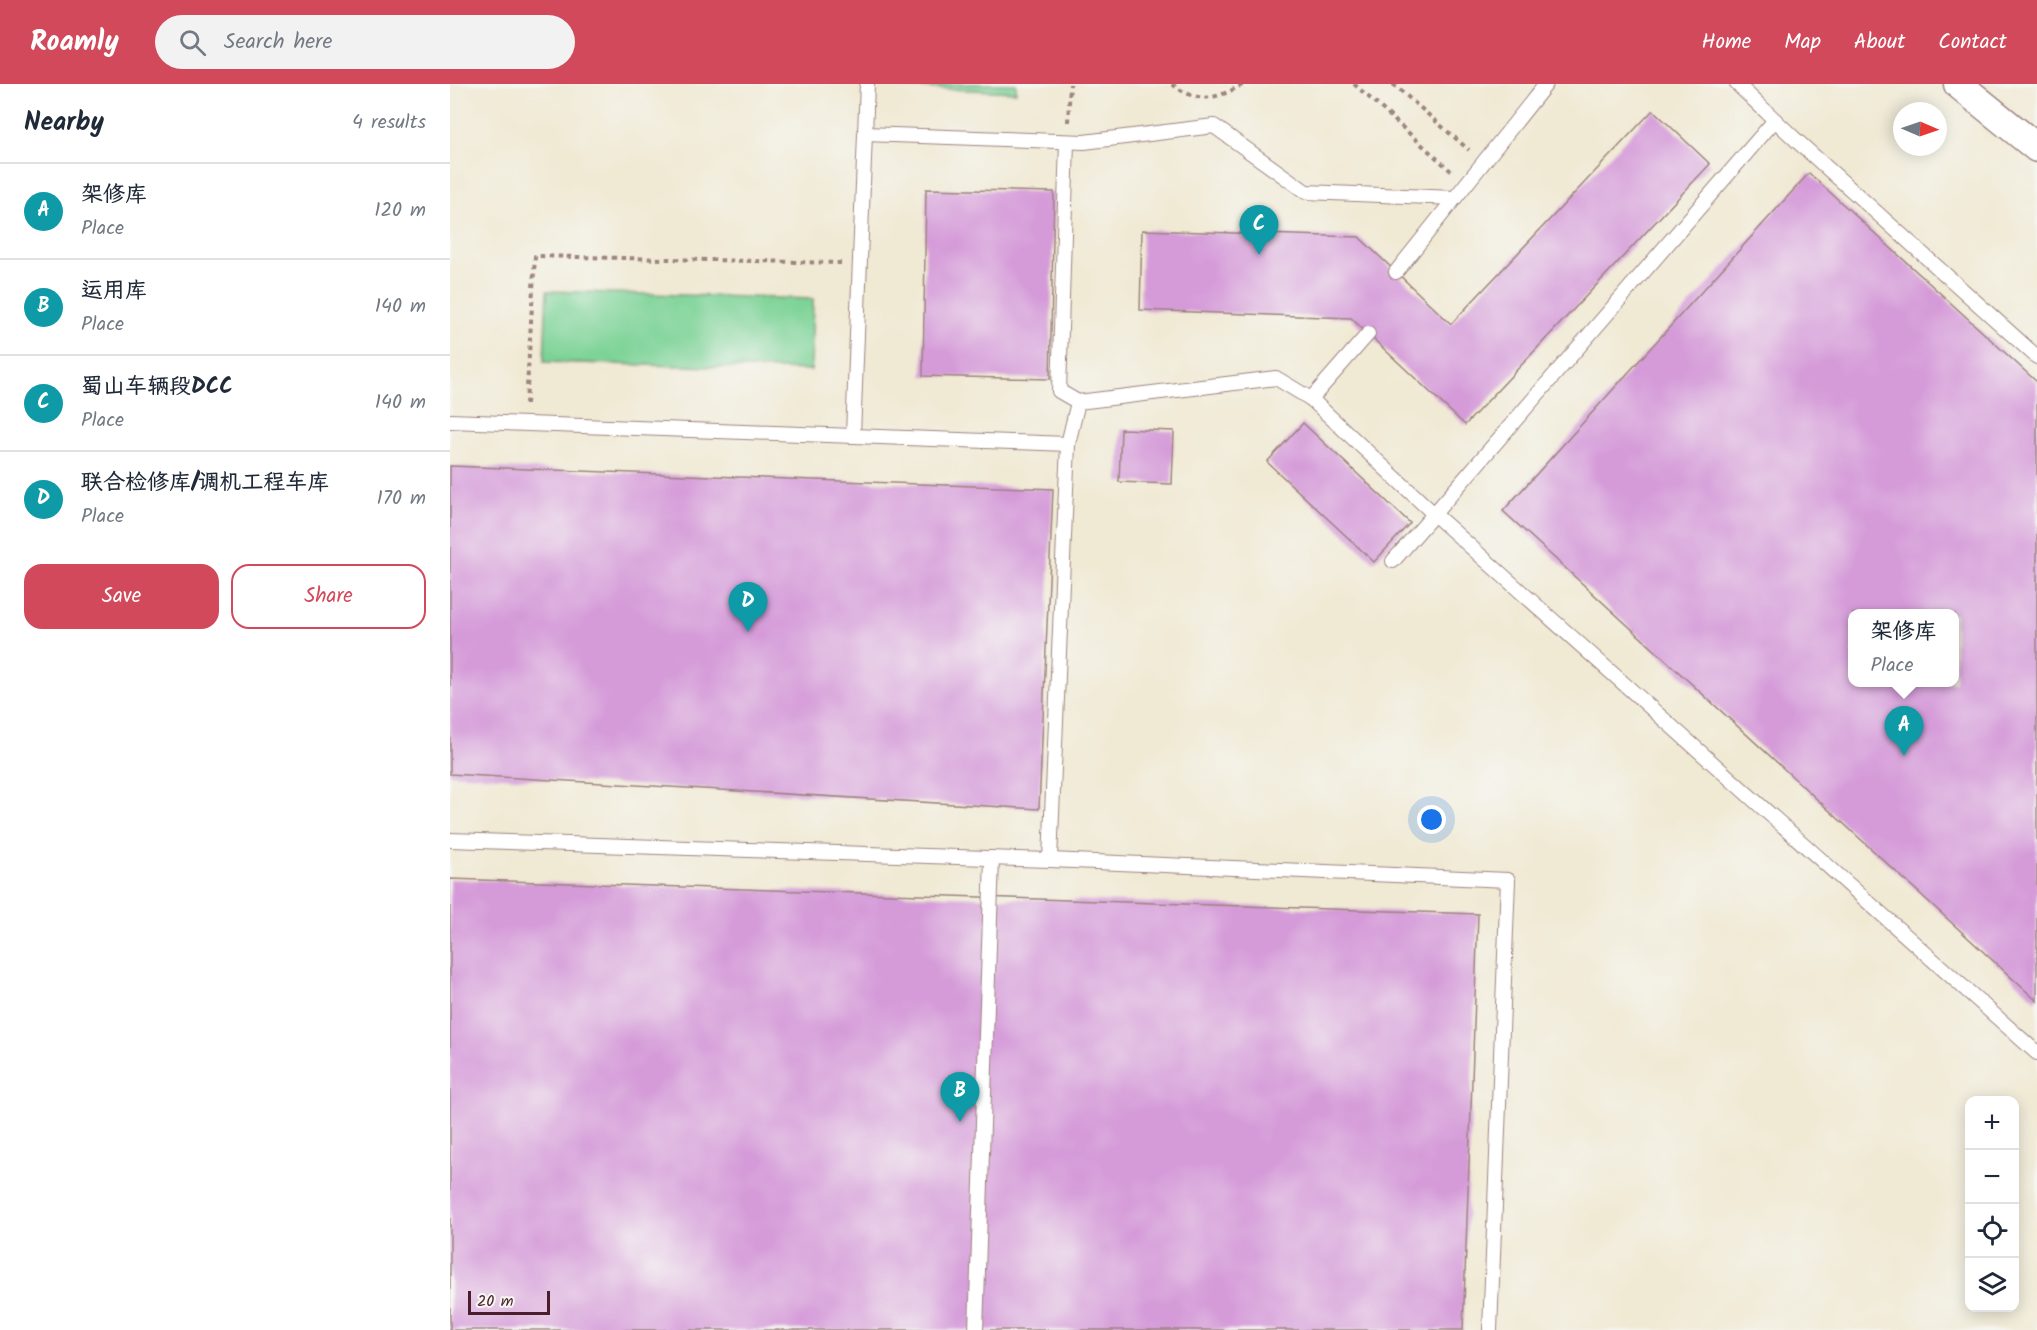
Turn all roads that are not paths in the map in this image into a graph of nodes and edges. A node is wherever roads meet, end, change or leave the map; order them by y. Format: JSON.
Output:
{"nodes":[{"id":1,"x":867,"y":84,"type":"edge"},
{"id":2,"x":1546,"y":84,"type":"edge"},
{"id":3,"x":1737,"y":84,"type":"edge"},
{"id":4,"x":1958,"y":84,"type":"edge"},
{"id":5,"x":1775,"y":120,"type":"junction"},
{"id":6,"x":865,"y":134,"type":"junction"},
{"id":7,"x":1067,"y":141,"type":"junction"},
{"id":8,"x":2037,"y":148,"type":"edge"},
{"id":9,"x":1455,"y":198,"type":"junction"},
{"id":10,"x":1396,"y":272,"type":"dead end"},
{"id":11,"x":1368,"y":333,"type":"dead end"},
{"id":12,"x":2037,"y":357,"type":"edge"},
{"id":13,"x":1311,"y":399,"type":"junction"},
{"id":14,"x":1078,"y":402,"type":"junction"},
{"id":15,"x":450,"y":421,"type":"edge"},
{"id":16,"x":853,"y":435,"type":"junction"},
{"id":17,"x":1068,"y":444,"type":"junction"},
{"id":18,"x":1434,"y":514,"type":"junction"},
{"id":19,"x":1393,"y":561,"type":"dead end"},
{"id":20,"x":450,"y":840,"type":"edge"},
{"id":21,"x":992,"y":858,"type":"junction"},
{"id":22,"x":1050,"y":860,"type":"junction"},
{"id":23,"x":2037,"y":1053,"type":"edge"},
{"id":24,"x":976,"y":1330,"type":"edge"},
{"id":25,"x":1490,"y":1330,"type":"edge"}],
"edges":[{"from":1,"to":6,"type":"lane"},
{"from":2,"to":9,"type":"lane"},
{"from":3,"to":5,"type":"lane"},
{"from":4,"to":8,"type":"street"},
{"from":5,"to":12,"type":"lane"},
{"from":5,"to":18,"type":"lane"},
{"from":6,"to":7,"type":"lane"},
{"from":6,"to":16,"type":"lane"},
{"from":7,"to":9,"type":"lane"},
{"from":7,"to":14,"type":"lane"},
{"from":9,"to":10,"type":"lane"},
{"from":11,"to":13,"type":"lane"},
{"from":13,"to":14,"type":"lane"},
{"from":13,"to":18,"type":"lane"},
{"from":14,"to":17,"type":"lane"},
{"from":15,"to":16,"type":"lane"},
{"from":16,"to":17,"type":"lane"},
{"from":17,"to":22,"type":"lane"},
{"from":18,"to":19,"type":"lane"},
{"from":18,"to":23,"type":"lane"},
{"from":20,"to":21,"type":"lane"},
{"from":21,"to":22,"type":"lane"},
{"from":21,"to":24,"type":"lane"},
{"from":22,"to":25,"type":"lane"}]}
